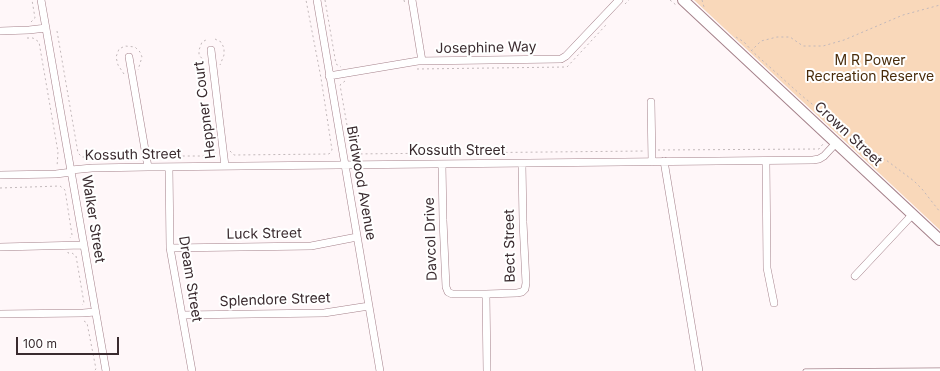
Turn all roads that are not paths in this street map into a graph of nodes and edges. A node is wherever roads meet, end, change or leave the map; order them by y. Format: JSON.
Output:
{"nodes":[{"id":1,"x":41,"y":0,"type":"edge"},
{"id":2,"x":317,"y":0,"type":"edge"},
{"id":3,"x":412,"y":0,"type":"edge"},
{"id":4,"x":619,"y":0,"type":"edge"},
{"id":5,"x":684,"y":0,"type":"edge"},
{"id":6,"x":46,"y":28,"type":"junction"},
{"id":7,"x":0,"y":31,"type":"edge"},
{"id":8,"x":212,"y":50,"type":"dead end"},
{"id":9,"x":129,"y":58,"type":"dead end"},
{"id":10,"x":422,"y":61,"type":"junction"},
{"id":11,"x":329,"y":76,"type":"junction"},
{"id":12,"x":651,"y":102,"type":"dead end"},
{"id":13,"x":831,"y":141,"type":"junction"},
{"id":14,"x":766,"y":161,"type":"junction"},
{"id":15,"x":652,"y":162,"type":"junction"},
{"id":16,"x":664,"y":162,"type":"junction"},
{"id":17,"x":442,"y":164,"type":"junction"},
{"id":18,"x":522,"y":164,"type":"junction"},
{"id":19,"x":346,"y":165,"type":"junction"},
{"id":20,"x":225,"y":166,"type":"junction"},
{"id":21,"x":148,"y":167,"type":"junction"},
{"id":22,"x":169,"y":167,"type":"junction"},
{"id":23,"x":72,"y":171,"type":"junction"},
{"id":24,"x":0,"y":174,"type":"edge"},
{"id":25,"x":913,"y":214,"type":"junction"},
{"id":26,"x":357,"y":238,"type":"junction"},
{"id":27,"x":940,"y":240,"type":"edge"},
{"id":28,"x":84,"y":245,"type":"junction"},
{"id":29,"x":0,"y":247,"type":"edge"},
{"id":30,"x":170,"y":248,"type":"junction"},
{"id":31,"x":855,"y":276,"type":"dead end"},
{"id":32,"x":486,"y":294,"type":"junction"},
{"id":33,"x":774,"y":302,"type":"dead end"},
{"id":34,"x":370,"y":306,"type":"junction"},
{"id":35,"x":96,"y":312,"type":"junction"},
{"id":36,"x":0,"y":314,"type":"edge"},
{"id":37,"x":182,"y":315,"type":"junction"},
{"id":38,"x":940,"y":370,"type":"edge"},
{"id":39,"x":106,"y":371,"type":"edge"},
{"id":40,"x":192,"y":371,"type":"edge"},
{"id":41,"x":380,"y":371,"type":"edge"},
{"id":42,"x":487,"y":371,"type":"edge"},
{"id":43,"x":699,"y":371,"type":"edge"},
{"id":44,"x":805,"y":371,"type":"edge"}],
"edges":[{"from":1,"to":6,"type":"street","name":"Walker Street"},
{"from":2,"to":11,"type":"street","name":"Birdwood Avenue"},
{"from":3,"to":10,"type":"street"},
{"from":4,"to":10,"type":"street","name":"Josephine Way"},
{"from":5,"to":13,"type":"street","name":"Crown Street"},
{"from":6,"to":7,"type":"street"},
{"from":6,"to":23,"type":"street","name":"Walker Street"},
{"from":8,"to":20,"type":"street","name":"Heppner Court"},
{"from":9,"to":21,"type":"street"},
{"from":10,"to":11,"type":"street","name":"Josephine Way"},
{"from":11,"to":19,"type":"street","name":"Birdwood Avenue"},
{"from":12,"to":15,"type":"street"},
{"from":13,"to":14,"type":"street","name":"Kossuth Street"},
{"from":13,"to":25,"type":"street","name":"Crown Street"},
{"from":14,"to":16,"type":"street","name":"Kossuth Street"},
{"from":14,"to":33,"type":"street"},
{"from":15,"to":16,"type":"street","name":"Kossuth Street"},
{"from":15,"to":18,"type":"street","name":"Kossuth Street"},
{"from":16,"to":43,"type":"street"},
{"from":17,"to":18,"type":"street","name":"Kossuth Street"},
{"from":17,"to":19,"type":"street","name":"Kossuth Street"},
{"from":17,"to":32,"type":"street","name":"Davcol Drive"},
{"from":18,"to":32,"type":"street","name":"Bect Street"},
{"from":19,"to":20,"type":"street","name":"Kossuth Street"},
{"from":19,"to":26,"type":"street","name":"Birdwood Avenue"},
{"from":20,"to":22,"type":"street","name":"Kossuth Street"},
{"from":21,"to":22,"type":"street","name":"Kossuth Street"},
{"from":21,"to":23,"type":"street","name":"Kossuth Street"},
{"from":22,"to":30,"type":"street","name":"Dream Street"},
{"from":23,"to":24,"type":"street","name":"Kossuth Street"},
{"from":23,"to":28,"type":"street","name":"Walker Street"},
{"from":25,"to":27,"type":"street","name":"Crown Street"},
{"from":25,"to":31,"type":"street"},
{"from":26,"to":30,"type":"street","name":"Luck Street"},
{"from":26,"to":34,"type":"street","name":"Birdwood Avenue"},
{"from":28,"to":29,"type":"street"},
{"from":28,"to":35,"type":"street","name":"Walker Street"},
{"from":30,"to":37,"type":"street","name":"Dream Street"},
{"from":32,"to":42,"type":"street"},
{"from":34,"to":37,"type":"street","name":"Splendore Street"},
{"from":34,"to":41,"type":"street","name":"Birdwood Avenue"},
{"from":35,"to":36,"type":"street"},
{"from":35,"to":39,"type":"street","name":"Walker Street"},
{"from":37,"to":40,"type":"street","name":"Dream Street"},
{"from":38,"to":44,"type":"lane"}]}
